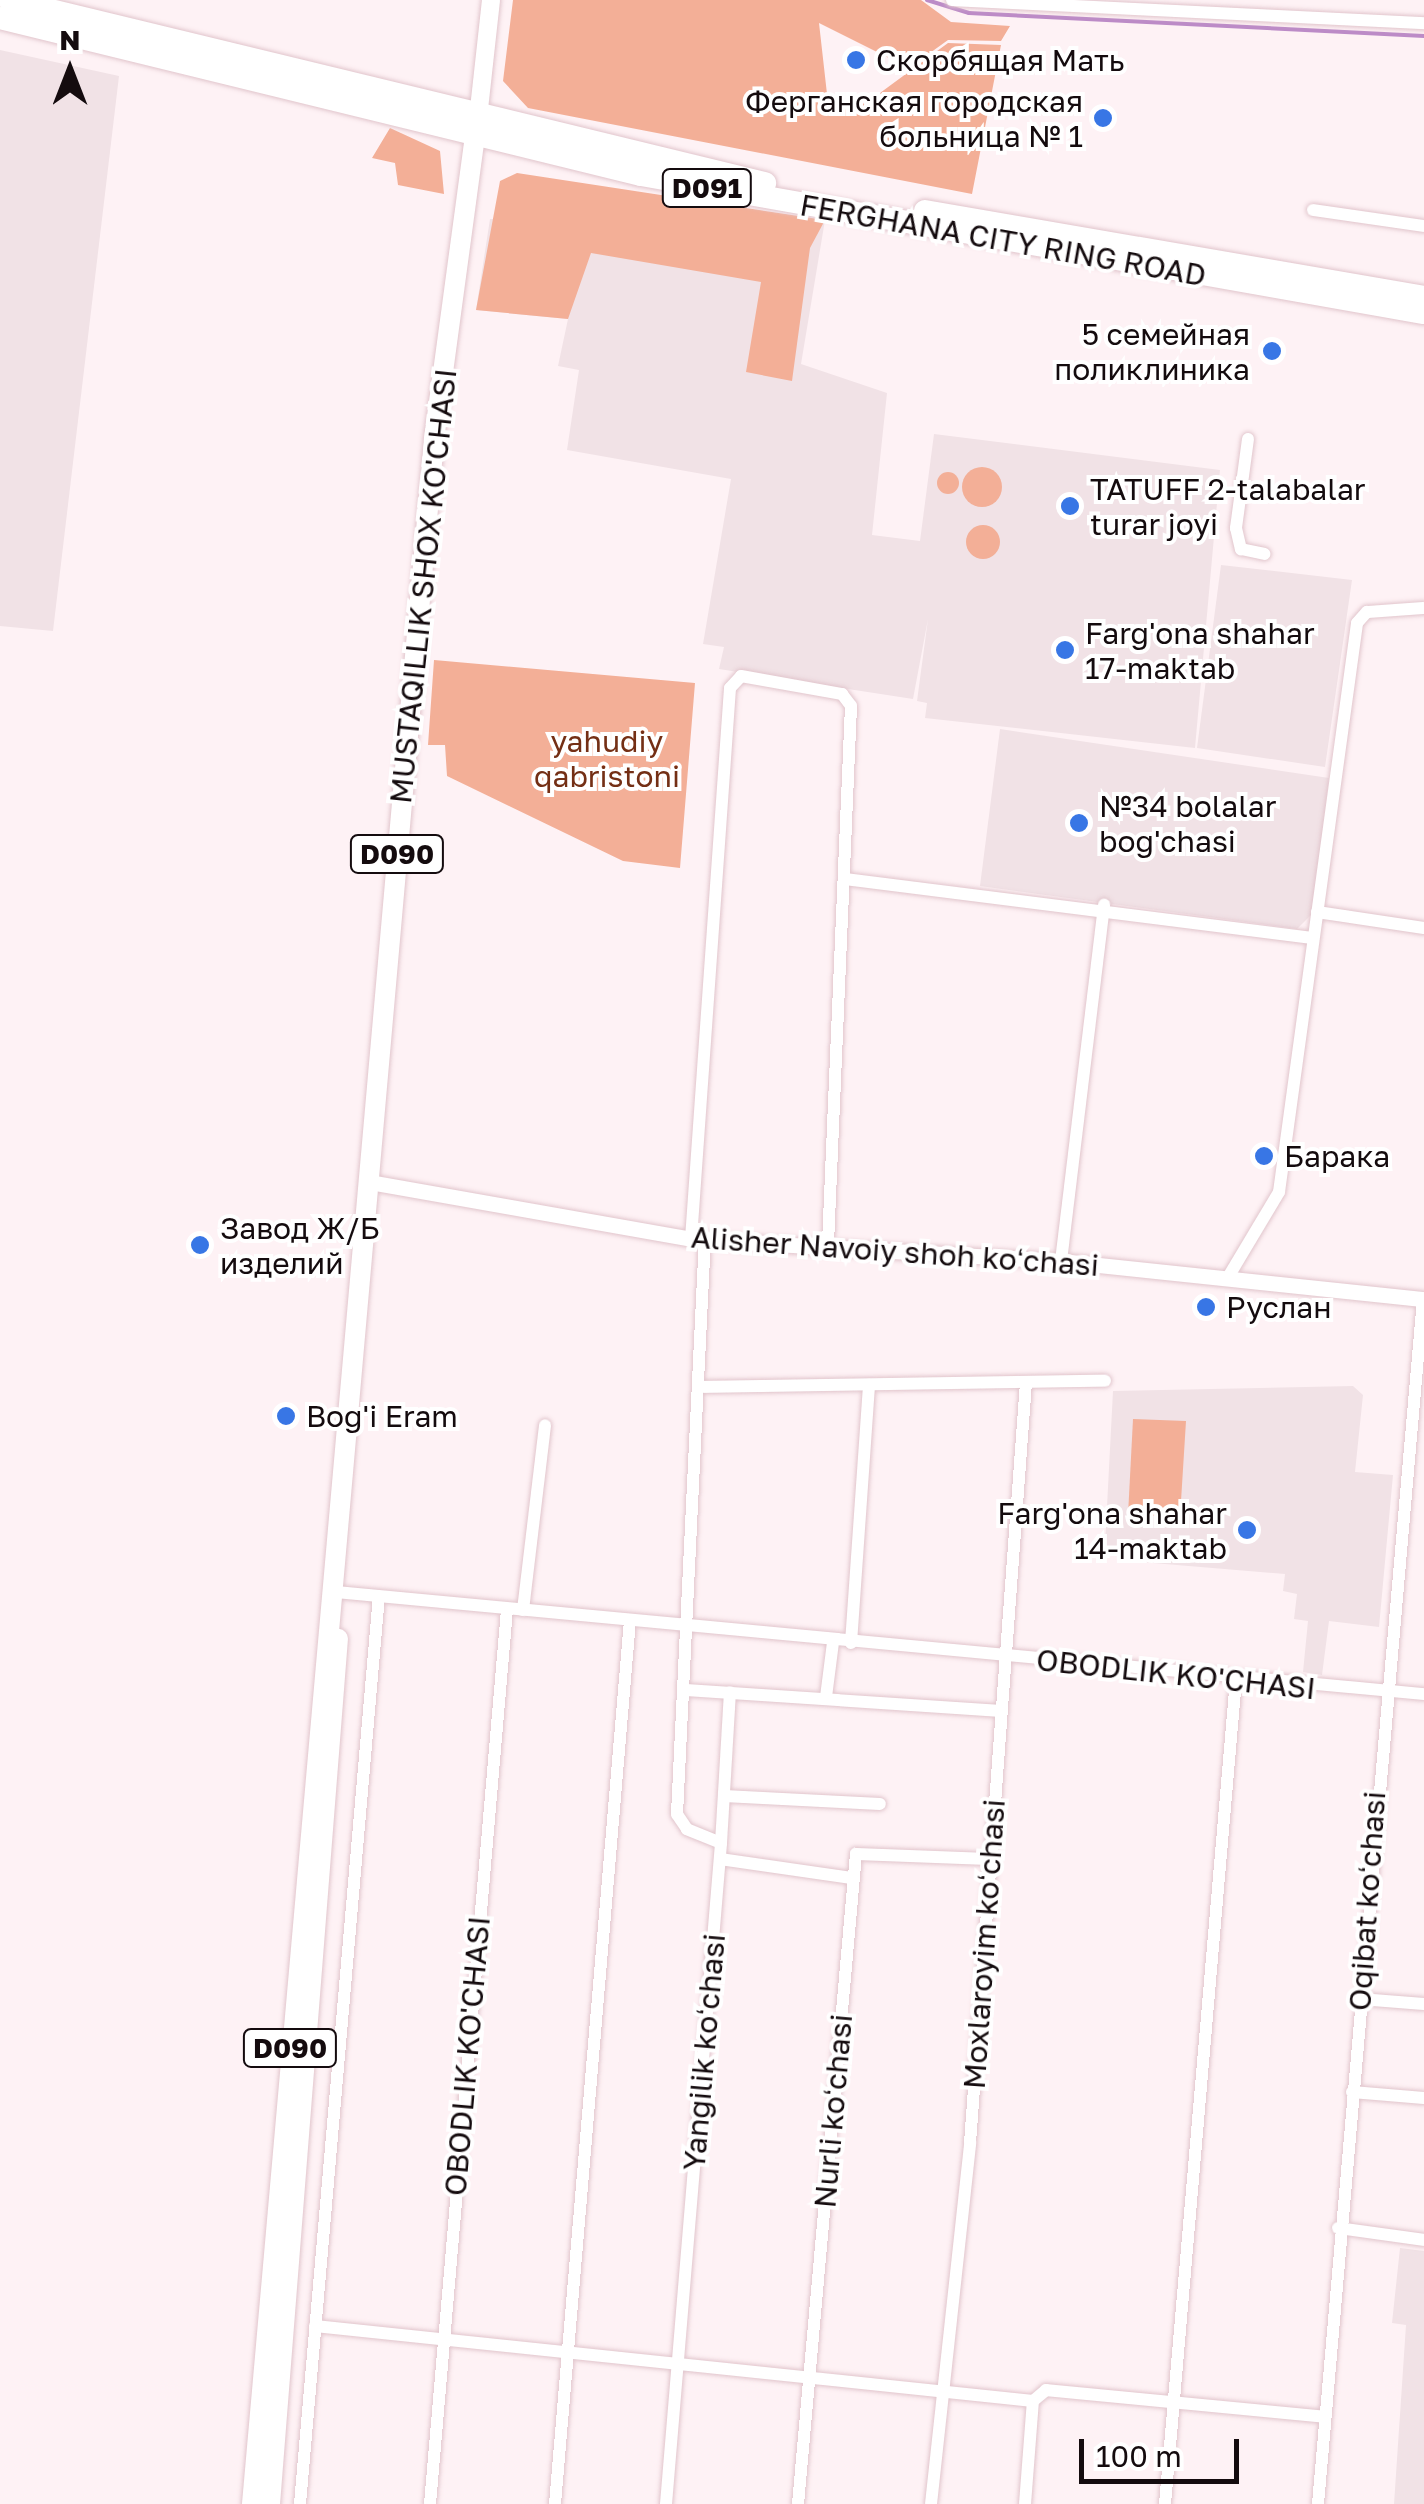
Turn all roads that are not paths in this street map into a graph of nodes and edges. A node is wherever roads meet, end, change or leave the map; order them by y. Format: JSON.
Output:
{"nodes":[{"id":1,"x":9,"y":0,"type":"edge"},
{"id":2,"x":491,"y":0,"type":"edge"},
{"id":3,"x":952,"y":0,"type":"edge"},
{"id":4,"x":1011,"y":1,"type":"edge"},
{"id":5,"x":1128,"y":3,"type":"edge"},
{"id":6,"x":0,"y":18,"type":"edge"},
{"id":7,"x":1424,"y":23,"type":"edge"},
{"id":8,"x":477,"y":128,"type":"junction"},
{"id":9,"x":1313,"y":210,"type":"dead end"},
{"id":10,"x":1424,"y":226,"type":"edge"},
{"id":11,"x":1424,"y":297,"type":"edge"},
{"id":12,"x":1424,"y":313,"type":"edge"},
{"id":13,"x":1248,"y":439,"type":"dead end"},
{"id":14,"x":1264,"y":554,"type":"dead end"},
{"id":15,"x":1424,"y":608,"type":"edge"},
{"id":16,"x":845,"y":879,"type":"junction"},
{"id":17,"x":1104,"y":905,"type":"junction"},
{"id":18,"x":1317,"y":912,"type":"junction"},
{"id":19,"x":1424,"y":928,"type":"edge"},
{"id":20,"x":1312,"y":938,"type":"junction"},
{"id":21,"x":368,"y":1182,"type":"junction"},
{"id":22,"x":698,"y":1238,"type":"junction"},
{"id":23,"x":828,"y":1244,"type":"junction"},
{"id":24,"x":1062,"y":1261,"type":"junction"},
{"id":25,"x":1227,"y":1278,"type":"junction"},
{"id":26,"x":1423,"y":1299,"type":"edge"},
{"id":27,"x":1105,"y":1381,"type":"dead end"},
{"id":28,"x":1026,"y":1382,"type":"junction"},
{"id":29,"x":869,"y":1385,"type":"junction"},
{"id":30,"x":704,"y":1387,"type":"junction"},
{"id":31,"x":545,"y":1426,"type":"dead end"},
{"id":32,"x":336,"y":1592,"type":"junction"},
{"id":33,"x":378,"y":1596,"type":"junction"},
{"id":34,"x":506,"y":1608,"type":"junction"},
{"id":35,"x":523,"y":1610,"type":"junction"},
{"id":36,"x":630,"y":1620,"type":"junction"},
{"id":37,"x":684,"y":1626,"type":"junction"},
{"id":38,"x":834,"y":1642,"type":"junction"},
{"id":39,"x":850,"y":1643,"type":"junction"},
{"id":40,"x":1009,"y":1657,"type":"junction"},
{"id":41,"x":1236,"y":1680,"type":"junction"},
{"id":42,"x":686,"y":1690,"type":"junction"},
{"id":43,"x":730,"y":1692,"type":"junction"},
{"id":44,"x":1383,"y":1694,"type":"junction"},
{"id":45,"x":1424,"y":1694,"type":"edge"},
{"id":46,"x":826,"y":1697,"type":"junction"},
{"id":47,"x":1001,"y":1711,"type":"junction"},
{"id":48,"x":724,"y":1796,"type":"junction"},
{"id":49,"x":880,"y":1804,"type":"dead end"},
{"id":50,"x":721,"y":1844,"type":"junction"},
{"id":51,"x":720,"y":1859,"type":"junction"},
{"id":52,"x":989,"y":1860,"type":"junction"},
{"id":53,"x":852,"y":1878,"type":"junction"},
{"id":54,"x":1360,"y":1999,"type":"junction"},
{"id":55,"x":1424,"y":2004,"type":"edge"},
{"id":56,"x":1352,"y":2092,"type":"junction"},
{"id":57,"x":1424,"y":2098,"type":"edge"},
{"id":58,"x":1338,"y":2228,"type":"junction"},
{"id":59,"x":1424,"y":2240,"type":"edge"},
{"id":60,"x":315,"y":2326,"type":"junction"},
{"id":61,"x":445,"y":2336,"type":"junction"},
{"id":62,"x":570,"y":2348,"type":"junction"},
{"id":63,"x":678,"y":2361,"type":"junction"},
{"id":64,"x":811,"y":2376,"type":"junction"},
{"id":65,"x":270,"y":2386,"type":"junction"},
{"id":66,"x":942,"y":2388,"type":"junction"},
{"id":67,"x":1175,"y":2398,"type":"junction"},
{"id":68,"x":1033,"y":2401,"type":"junction"},
{"id":69,"x":1324,"y":2418,"type":"junction"},
{"id":70,"x":252,"y":2504,"type":"edge"},
{"id":71,"x":270,"y":2504,"type":"edge"},
{"id":72,"x":300,"y":2504,"type":"edge"},
{"id":73,"x":430,"y":2504,"type":"edge"},
{"id":74,"x":555,"y":2504,"type":"edge"},
{"id":75,"x":666,"y":2504,"type":"edge"},
{"id":76,"x":798,"y":2504,"type":"edge"},
{"id":77,"x":930,"y":2504,"type":"edge"},
{"id":78,"x":1025,"y":2504,"type":"edge"},
{"id":79,"x":1165,"y":2504,"type":"edge"},
{"id":80,"x":1318,"y":2504,"type":"edge"}],
"edges":[{"from":1,"to":8,"type":"highway","name":"FERGHANA CITY RING ROAD","number":"D091"},
{"from":2,"to":8,"type":"main road","name":"MUSTAQILLIK SHOX KO'CHASI"},
{"from":3,"to":4,"type":"street"},
{"from":4,"to":5,"type":"street"},
{"from":5,"to":7,"type":"street"},
{"from":6,"to":8,"type":"highway","name":"FERGHANA CITY RING ROAD","number":"D091"},
{"from":8,"to":11,"type":"highway","name":"FERGHANA CITY RING ROAD","number":"D091"},
{"from":8,"to":12,"type":"highway","name":"FERGHANA CITY RING ROAD","number":"D091"},
{"from":8,"to":21,"type":"main road","name":"MUSTAQILLIK SHOX KO'CHASI","number":"D090"},
{"from":9,"to":10,"type":"street"},
{"from":13,"to":14,"type":"street"},
{"from":15,"to":18,"type":"street"},
{"from":16,"to":17,"type":"street"},
{"from":16,"to":22,"type":"street"},
{"from":16,"to":23,"type":"street"},
{"from":17,"to":20,"type":"street"},
{"from":17,"to":24,"type":"street"},
{"from":18,"to":19,"type":"street"},
{"from":18,"to":20,"type":"street"},
{"from":20,"to":25,"type":"street"},
{"from":21,"to":22,"type":"street","name":"Alisher Navoiy shoh koʻchasi"},
{"from":21,"to":32,"type":"main road","name":"MUSTAQILLIK SHOX KO'CHASI","number":"D090"},
{"from":22,"to":23,"type":"street","name":"Alisher Navoiy shoh koʻchasi"},
{"from":22,"to":30,"type":"street"},
{"from":23,"to":24,"type":"street","name":"Alisher Navoiy shoh koʻchasi"},
{"from":24,"to":25,"type":"street","name":"Alisher Navoiy shoh koʻchasi"},
{"from":25,"to":26,"type":"street","name":"Alisher Navoiy shoh koʻchasi"},
{"from":26,"to":44,"type":"street","name":"Oqibat koʻchasi"},
{"from":27,"to":28,"type":"street"},
{"from":28,"to":29,"type":"street"},
{"from":28,"to":40,"type":"street","name":"Moxlaroyim koʻchasi"},
{"from":29,"to":30,"type":"street"},
{"from":29,"to":39,"type":"street"},
{"from":30,"to":37,"type":"street"},
{"from":31,"to":35,"type":"street"},
{"from":32,"to":33,"type":"street","name":"OBODLIK KO'CHASI"},
{"from":32,"to":65,"type":"main road","name":"MUSTAQILLIK SHOX KO'CHASI","number":"D090"},
{"from":33,"to":34,"type":"street","name":"OBODLIK KO'CHASI"},
{"from":33,"to":60,"type":"street"},
{"from":34,"to":35,"type":"street","name":"OBODLIK KO'CHASI"},
{"from":34,"to":61,"type":"street","name":"OBODLIK KO'CHASI"},
{"from":35,"to":36,"type":"street","name":"OBODLIK KO'CHASI"},
{"from":36,"to":37,"type":"street","name":"OBODLIK KO'CHASI"},
{"from":36,"to":62,"type":"street"},
{"from":37,"to":38,"type":"street","name":"OBODLIK KO'CHASI"},
{"from":37,"to":42,"type":"street"},
{"from":38,"to":39,"type":"street","name":"OBODLIK KO'CHASI"},
{"from":38,"to":46,"type":"street"},
{"from":39,"to":40,"type":"street","name":"OBODLIK KO'CHASI"},
{"from":40,"to":41,"type":"street","name":"OBODLIK KO'CHASI"},
{"from":40,"to":47,"type":"street","name":"Moxlaroyim koʻchasi"},
{"from":41,"to":44,"type":"street","name":"OBODLIK KO'CHASI"},
{"from":41,"to":67,"type":"street"},
{"from":42,"to":43,"type":"street"},
{"from":42,"to":50,"type":"street"},
{"from":43,"to":46,"type":"street"},
{"from":43,"to":48,"type":"street","name":"Yangilik koʻchasi"},
{"from":44,"to":45,"type":"street","name":"OBODLIK KO'CHASI"},
{"from":44,"to":54,"type":"street","name":"Oqibat koʻchasi"},
{"from":46,"to":47,"type":"street"},
{"from":47,"to":52,"type":"street","name":"Moxlaroyim koʻchasi"},
{"from":48,"to":49,"type":"street"},
{"from":48,"to":50,"type":"street","name":"Yangilik koʻchasi"},
{"from":50,"to":51,"type":"street","name":"Yangilik koʻchasi"},
{"from":51,"to":53,"type":"street"},
{"from":51,"to":63,"type":"street","name":"Yangilik koʻchasi"},
{"from":52,"to":53,"type":"street"},
{"from":52,"to":66,"type":"street","name":"Moxlaroyim koʻchasi"},
{"from":53,"to":64,"type":"street","name":"Nurli koʻchasi"},
{"from":54,"to":55,"type":"street"},
{"from":54,"to":56,"type":"street","name":"Oqibat koʻchasi"},
{"from":56,"to":57,"type":"street"},
{"from":56,"to":58,"type":"street","name":"Oqibat koʻchasi"},
{"from":58,"to":59,"type":"street"},
{"from":58,"to":69,"type":"street","name":"Oqibat koʻchasi"},
{"from":60,"to":61,"type":"street"},
{"from":60,"to":72,"type":"street"},
{"from":61,"to":62,"type":"street"},
{"from":61,"to":73,"type":"street","name":"OBODLIK KO'CHASI"},
{"from":62,"to":63,"type":"street"},
{"from":62,"to":74,"type":"street"},
{"from":63,"to":64,"type":"street"},
{"from":63,"to":75,"type":"street","name":"Yangilik koʻchasi"},
{"from":64,"to":66,"type":"street"},
{"from":64,"to":76,"type":"street","name":"Nurli koʻchasi"},
{"from":65,"to":70,"type":"main road","name":"MUSTAQILLIK SHOX KO'CHASI","number":"D090"},
{"from":65,"to":71,"type":"main road","name":"MUSTAQILLIK SHOX KO'CHASI","number":"D090"},
{"from":66,"to":68,"type":"street"},
{"from":66,"to":77,"type":"street","name":"Moxlaroyim koʻchasi"},
{"from":67,"to":68,"type":"street"},
{"from":67,"to":69,"type":"street"},
{"from":67,"to":79,"type":"street"},
{"from":68,"to":78,"type":"street"},
{"from":69,"to":80,"type":"street","name":"Oqibat koʻchasi"}]}
